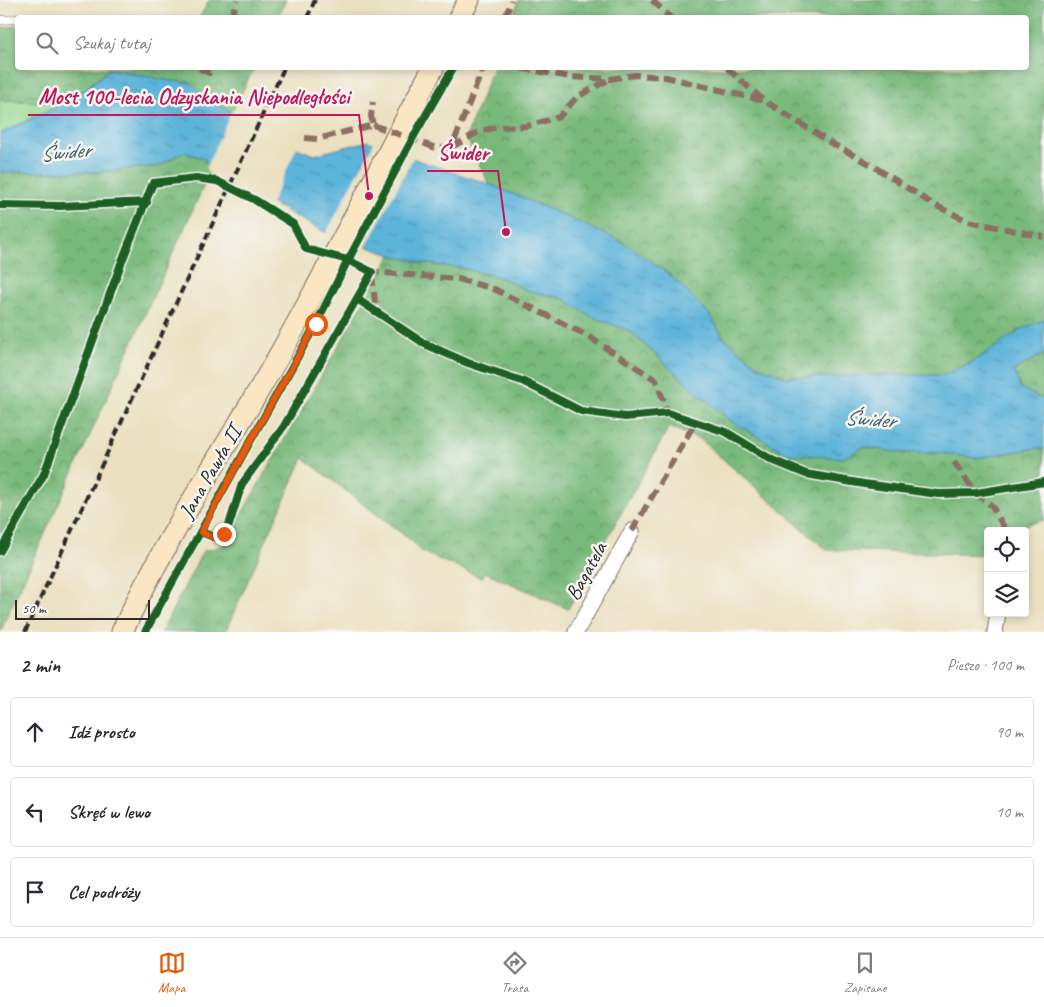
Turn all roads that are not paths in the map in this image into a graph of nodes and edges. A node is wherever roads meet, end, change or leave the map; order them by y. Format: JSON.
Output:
{"nodes":[{"id":1,"x":469,"y":0,"type":"edge"},
{"id":2,"x":462,"y":15,"type":"edge"},
{"id":3,"x":15,"y":19,"type":"edge"},
{"id":4,"x":0,"y":20,"type":"edge"},
{"id":5,"x":432,"y":70,"type":"edge"},
{"id":6,"x":632,"y":531,"type":"dead end"},
{"id":7,"x":997,"y":617,"type":"edge"},
{"id":8,"x":122,"y":632,"type":"edge"},
{"id":9,"x":576,"y":632,"type":"edge"},
{"id":10,"x":995,"y":632,"type":"edge"}],
"edges":[{"from":1,"to":2,"type":"main road"},
{"from":3,"to":4,"type":"lane"},
{"from":5,"to":8,"type":"main road","name":"Jana Pawła II"},
{"from":6,"to":9,"type":"street","name":"Bagatela"},
{"from":7,"to":10,"type":"street"}]}
